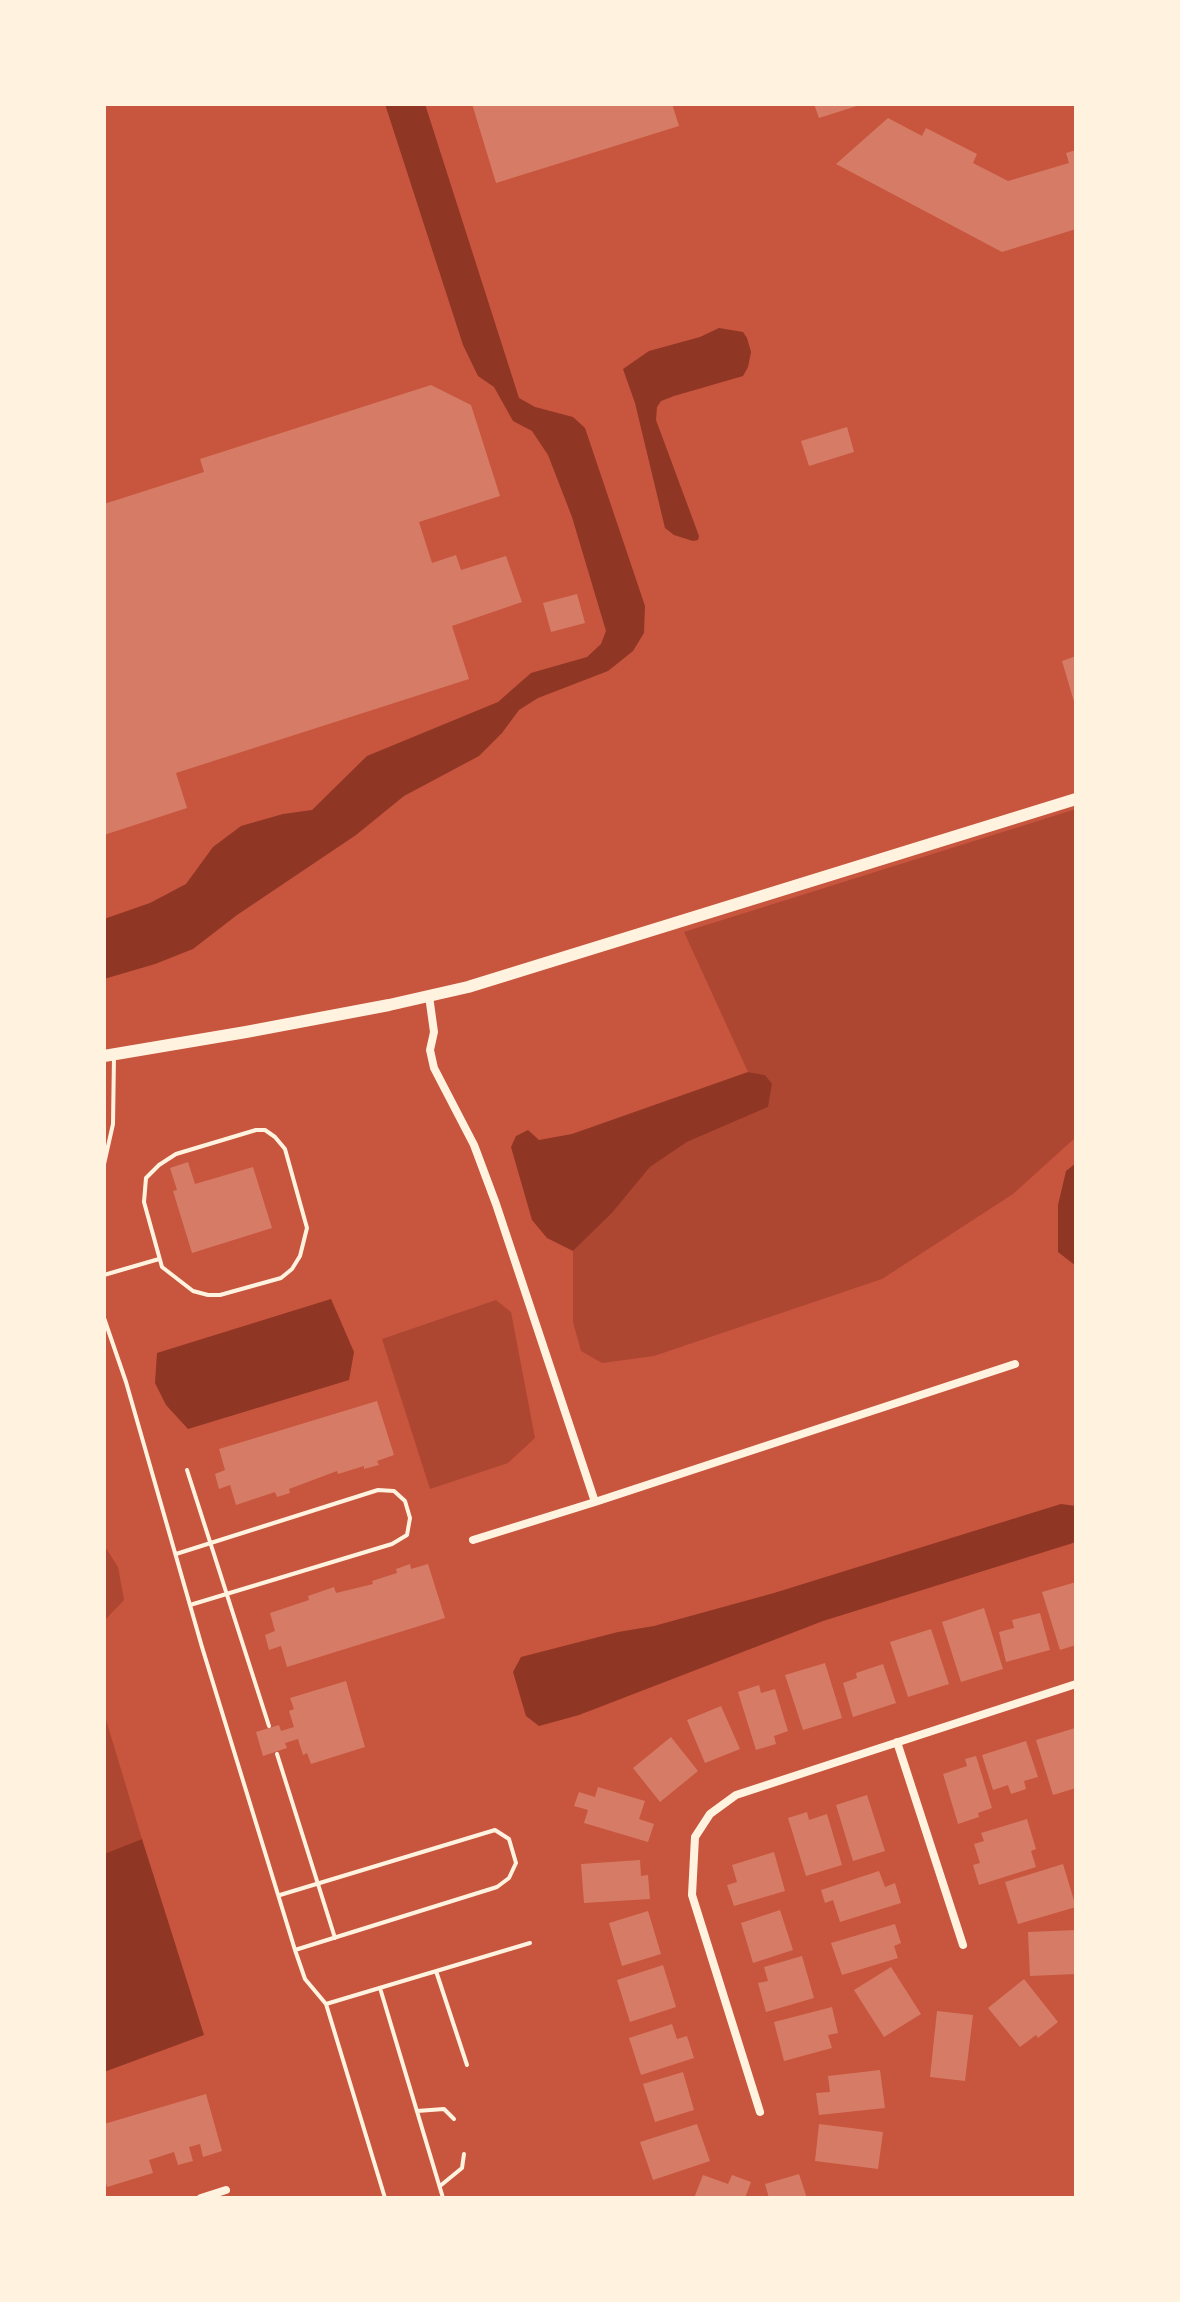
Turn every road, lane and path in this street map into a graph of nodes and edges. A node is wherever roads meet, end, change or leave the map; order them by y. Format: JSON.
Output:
{"nodes":[{"id":1,"x":1075,"y":802,"type":"edge"},
{"id":2,"x":429,"y":996,"type":"junction"},
{"id":3,"x":109,"y":1055,"type":"edge"},
{"id":4,"x":104,"y":1164,"type":"edge"},
{"id":5,"x":160,"y":1259,"type":"junction"},
{"id":6,"x":104,"y":1275,"type":"edge"},
{"id":7,"x":104,"y":1318,"type":"edge"},
{"id":8,"x":1015,"y":1364,"type":"dead end"},
{"id":9,"x":187,"y":1470,"type":"dead end"},
{"id":10,"x":595,"y":1502,"type":"junction"},
{"id":11,"x":473,"y":1540,"type":"dead end"},
{"id":12,"x":211,"y":1543,"type":"junction"},
{"id":13,"x":176,"y":1554,"type":"junction"},
{"id":14,"x":227,"y":1593,"type":"junction"},
{"id":15,"x":190,"y":1605,"type":"junction"},
{"id":16,"x":1076,"y":1684,"type":"edge"},
{"id":17,"x":269,"y":1726,"type":"dead end"},
{"id":18,"x":897,"y":1742,"type":"junction"},
{"id":19,"x":277,"y":1754,"type":"dead end"},
{"id":20,"x":318,"y":1883,"type":"junction"},
{"id":21,"x":279,"y":1895,"type":"junction"},
{"id":22,"x":335,"y":1938,"type":"junction"},
{"id":23,"x":530,"y":1943,"type":"dead end"},
{"id":24,"x":963,"y":1945,"type":"dead end"},
{"id":25,"x":295,"y":1950,"type":"junction"},
{"id":26,"x":436,"y":1971,"type":"junction"},
{"id":27,"x":380,"y":1988,"type":"junction"},
{"id":28,"x":326,"y":2004,"type":"junction"},
{"id":29,"x":467,"y":2065,"type":"dead end"},
{"id":30,"x":417,"y":2111,"type":"junction"},
{"id":31,"x":760,"y":2112,"type":"dead end"},
{"id":32,"x":454,"y":2119,"type":"dead end"},
{"id":33,"x":464,"y":2154,"type":"dead end"},
{"id":34,"x":440,"y":2186,"type":"junction"},
{"id":35,"x":226,"y":2190,"type":"dead end"},
{"id":36,"x":201,"y":2198,"type":"edge"},
{"id":37,"x":385,"y":2198,"type":"edge"},
{"id":38,"x":443,"y":2198,"type":"edge"}],
"edges":[{"from":1,"to":2,"type":"main road"},
{"from":2,"to":3,"type":"main road"},
{"from":2,"to":10,"type":"street"},
{"from":3,"to":4,"type":"lane"},
{"from":5,"to":5,"type":"lane"},
{"from":5,"to":6,"type":"lane"},
{"from":7,"to":13,"type":"lane"},
{"from":8,"to":10,"type":"street"},
{"from":9,"to":12,"type":"lane"},
{"from":10,"to":11,"type":"street"},
{"from":12,"to":13,"type":"lane"},
{"from":12,"to":14,"type":"lane"},
{"from":12,"to":14,"type":"lane"},
{"from":13,"to":15,"type":"lane"},
{"from":14,"to":15,"type":"lane"},
{"from":14,"to":17,"type":"lane"},
{"from":15,"to":21,"type":"lane"},
{"from":16,"to":18,"type":"street"},
{"from":18,"to":24,"type":"street"},
{"from":18,"to":31,"type":"street"},
{"from":19,"to":20,"type":"lane"},
{"from":20,"to":21,"type":"lane"},
{"from":20,"to":22,"type":"lane"},
{"from":20,"to":22,"type":"lane"},
{"from":21,"to":25,"type":"lane"},
{"from":22,"to":25,"type":"lane"},
{"from":23,"to":26,"type":"lane"},
{"from":25,"to":28,"type":"lane"},
{"from":26,"to":27,"type":"lane"},
{"from":26,"to":29,"type":"lane"},
{"from":27,"to":28,"type":"lane"},
{"from":27,"to":30,"type":"lane"},
{"from":28,"to":37,"type":"lane"},
{"from":30,"to":32,"type":"lane"},
{"from":30,"to":34,"type":"lane"},
{"from":33,"to":34,"type":"lane"},
{"from":34,"to":38,"type":"lane"},
{"from":35,"to":36,"type":"street"}]}
